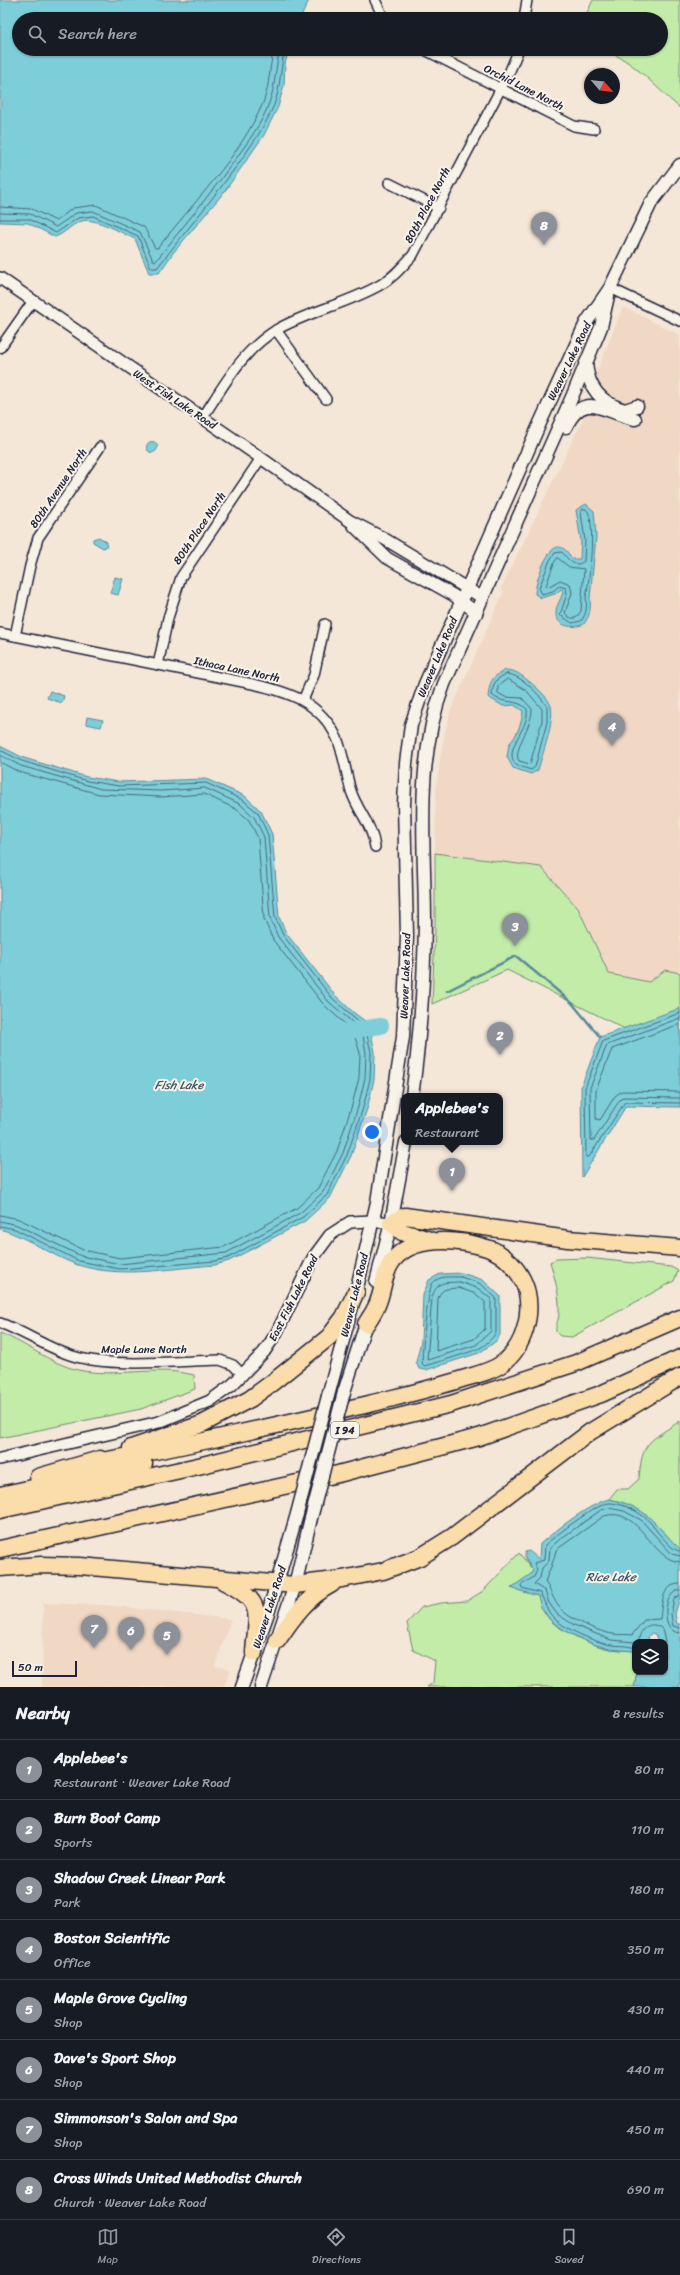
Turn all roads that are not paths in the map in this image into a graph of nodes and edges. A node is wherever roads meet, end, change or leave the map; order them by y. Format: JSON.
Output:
{"nodes":[{"id":1,"x":375,"y":0,"type":"edge"},
{"id":2,"x":527,"y":0,"type":"edge"},
{"id":3,"x":381,"y":12,"type":"edge"},
{"id":4,"x":525,"y":12,"type":"edge"},
{"id":5,"x":437,"y":56,"type":"edge"},
{"id":6,"x":516,"y":56,"type":"edge"},
{"id":7,"x":501,"y":89,"type":"junction"},
{"id":8,"x":594,"y":129,"type":"dead end"},
{"id":9,"x":680,"y":165,"type":"edge"},
{"id":10,"x":389,"y":183,"type":"dead end"},
{"id":11,"x":439,"y":208,"type":"junction"},
{"id":12,"x":0,"y":278,"type":"edge"},
{"id":13,"x":610,"y":288,"type":"junction"},
{"id":14,"x":33,"y":301,"type":"junction"},
{"id":15,"x":680,"y":321,"type":"edge"},
{"id":16,"x":276,"y":330,"type":"junction"},
{"id":17,"x":0,"y":348,"type":"edge"},
{"id":18,"x":586,"y":362,"type":"junction"},
{"id":19,"x":326,"y":399,"type":"dead end"},
{"id":20,"x":636,"y":406,"type":"dead end"},
{"id":21,"x":203,"y":418,"type":"junction"},
{"id":22,"x":635,"y":419,"type":"dead end"},
{"id":23,"x":100,"y":447,"type":"dead end"},
{"id":24,"x":262,"y":458,"type":"junction"},
{"id":25,"x":544,"y":460,"type":"junction"},
{"id":26,"x":350,"y":521,"type":"junction"},
{"id":27,"x":467,"y":588,"type":"junction"},
{"id":28,"x":484,"y":598,"type":"junction"},
{"id":29,"x":461,"y":601,"type":"junction"},
{"id":30,"x":477,"y":613,"type":"junction"},
{"id":31,"x":325,"y":624,"type":"dead end"},
{"id":32,"x":0,"y":633,"type":"edge"},
{"id":33,"x":15,"y":636,"type":"junction"},
{"id":34,"x":158,"y":665,"type":"junction"},
{"id":35,"x":304,"y":700,"type":"junction"},
{"id":36,"x":375,"y":847,"type":"dead end"},
{"id":37,"x":412,"y":1093,"type":"edge"},
{"id":38,"x":405,"y":1145,"type":"edge"},
{"id":39,"x":372,"y":1221,"type":"junction"},
{"id":40,"x":391,"y":1223,"type":"junction"},
{"id":41,"x":437,"y":1241,"type":"junction"},
{"id":42,"x":488,"y":1248,"type":"junction"},
{"id":43,"x":680,"y":1248,"type":"edge"},
{"id":44,"x":356,"y":1292,"type":"junction"},
{"id":45,"x":680,"y":1318,"type":"edge"},
{"id":46,"x":0,"y":1324,"type":"edge"},
{"id":47,"x":366,"y":1324,"type":"junction"},
{"id":48,"x":680,"y":1358,"type":"edge"},
{"id":49,"x":243,"y":1375,"type":"junction"},
{"id":50,"x":680,"y":1377,"type":"edge"},
{"id":51,"x":0,"y":1459,"type":"edge"},
{"id":52,"x":90,"y":1463,"type":"junction"},
{"id":53,"x":0,"y":1487,"type":"edge"},
{"id":54,"x":0,"y":1496,"type":"edge"},
{"id":55,"x":0,"y":1510,"type":"edge"},
{"id":56,"x":0,"y":1549,"type":"edge"},
{"id":57,"x":0,"y":1568,"type":"edge"},
{"id":58,"x":218,"y":1579,"type":"junction"},
{"id":59,"x":342,"y":1579,"type":"junction"},
{"id":60,"x":277,"y":1585,"type":"junction"},
{"id":61,"x":295,"y":1585,"type":"junction"},
{"id":62,"x":277,"y":1641,"type":"junction"},
{"id":63,"x":254,"y":1653,"type":"junction"},
{"id":64,"x":242,"y":1687,"type":"edge"},
{"id":65,"x":261,"y":1687,"type":"edge"}],
"edges":[{"from":1,"to":3,"type":"street"},
{"from":2,"to":4,"type":"street"},
{"from":5,"to":7,"type":"street","name":"Orchid Lane North"},
{"from":6,"to":7,"type":"street","name":"80th Place North"},
{"from":7,"to":8,"type":"street","name":"Orchid Lane North"},
{"from":7,"to":11,"type":"street","name":"80th Place North"},
{"from":9,"to":13,"type":"main road","name":"Weaver Lake Road"},
{"from":10,"to":11,"type":"street"},
{"from":11,"to":16,"type":"street","name":"80th Place North"},
{"from":12,"to":14,"type":"street","name":"West Fish Lake Road"},
{"from":13,"to":15,"type":"street"},
{"from":13,"to":18,"type":"main road","name":"Weaver Lake Road"},
{"from":13,"to":27,"type":"main road","name":"Weaver Lake Road"},
{"from":14,"to":17,"type":"street"},
{"from":14,"to":21,"type":"street","name":"West Fish Lake Road"},
{"from":16,"to":19,"type":"street"},
{"from":16,"to":21,"type":"street","name":"80th Place North"},
{"from":18,"to":20,"type":"main road"},
{"from":18,"to":25,"type":"main road","name":"Weaver Lake Road"},
{"from":21,"to":24,"type":"street","name":"West Fish Lake Road"},
{"from":22,"to":25,"type":"main road"},
{"from":23,"to":33,"type":"street","name":"80th Avenue North"},
{"from":24,"to":26,"type":"street","name":"West Fish Lake Road"},
{"from":24,"to":34,"type":"street","name":"80th Place North"},
{"from":25,"to":28,"type":"main road","name":"Weaver Lake Road"},
{"from":26,"to":27,"type":"street","name":"West Fish Lake Road"},
{"from":26,"to":29,"type":"street","name":"West Fish Lake Road"},
{"from":27,"to":28,"type":"street","name":"West Fish Lake Road"},
{"from":27,"to":29,"type":"main road","name":"Weaver Lake Road"},
{"from":28,"to":30,"type":"main road","name":"Weaver Lake Road"},
{"from":29,"to":30,"type":"street","name":"West Fish Lake Road"},
{"from":29,"to":39,"type":"main road","name":"Weaver Lake Road"},
{"from":30,"to":37,"type":"main road","name":"Weaver Lake Road"},
{"from":31,"to":35,"type":"street"},
{"from":32,"to":33,"type":"street","name":"Ithaca Lane North"},
{"from":33,"to":34,"type":"street","name":"Ithaca Lane North"},
{"from":34,"to":35,"type":"street","name":"Ithaca Lane North"},
{"from":35,"to":36,"type":"street","name":"Ithaca Lane North"},
{"from":38,"to":40,"type":"main road","name":"Weaver Lake Road"},
{"from":39,"to":40,"type":"street","name":"East Fish Lake Road"},
{"from":39,"to":44,"type":"main road","name":"Weaver Lake Road"},
{"from":39,"to":49,"type":"street","name":"East Fish Lake Road"},
{"from":40,"to":41,"type":"highway"},
{"from":40,"to":43,"type":"highway"},
{"from":40,"to":47,"type":"main road","name":"Weaver Lake Road"},
{"from":41,"to":42,"type":"highway"},
{"from":41,"to":47,"type":"highway"},
{"from":42,"to":52,"type":"highway"},
{"from":42,"to":54,"type":"highway"},
{"from":44,"to":52,"type":"highway"},
{"from":44,"to":60,"type":"main road","name":"Weaver Lake Road","bridge":true},
{"from":45,"to":55,"type":"highway","number":"I 94"},
{"from":46,"to":49,"type":"street","name":"Maple Lane North"},
{"from":47,"to":61,"type":"main road","name":"Weaver Lake Road","bridge":true},
{"from":48,"to":56,"type":"highway"},
{"from":49,"to":51,"type":"street","name":"East Fish Lake Road"},
{"from":50,"to":59,"type":"highway"},
{"from":52,"to":53,"type":"highway"},
{"from":57,"to":58,"type":"highway"},
{"from":58,"to":60,"type":"highway"},
{"from":58,"to":63,"type":"highway"},
{"from":59,"to":61,"type":"highway"},
{"from":59,"to":62,"type":"highway"},
{"from":60,"to":61,"type":"highway"},
{"from":60,"to":63,"type":"main road","name":"Weaver Lake Road"},
{"from":61,"to":62,"type":"main road","name":"Weaver Lake Road"},
{"from":62,"to":65,"type":"main road","name":"Weaver Lake Road"},
{"from":63,"to":64,"type":"main road","name":"Weaver Lake Road"}]}
